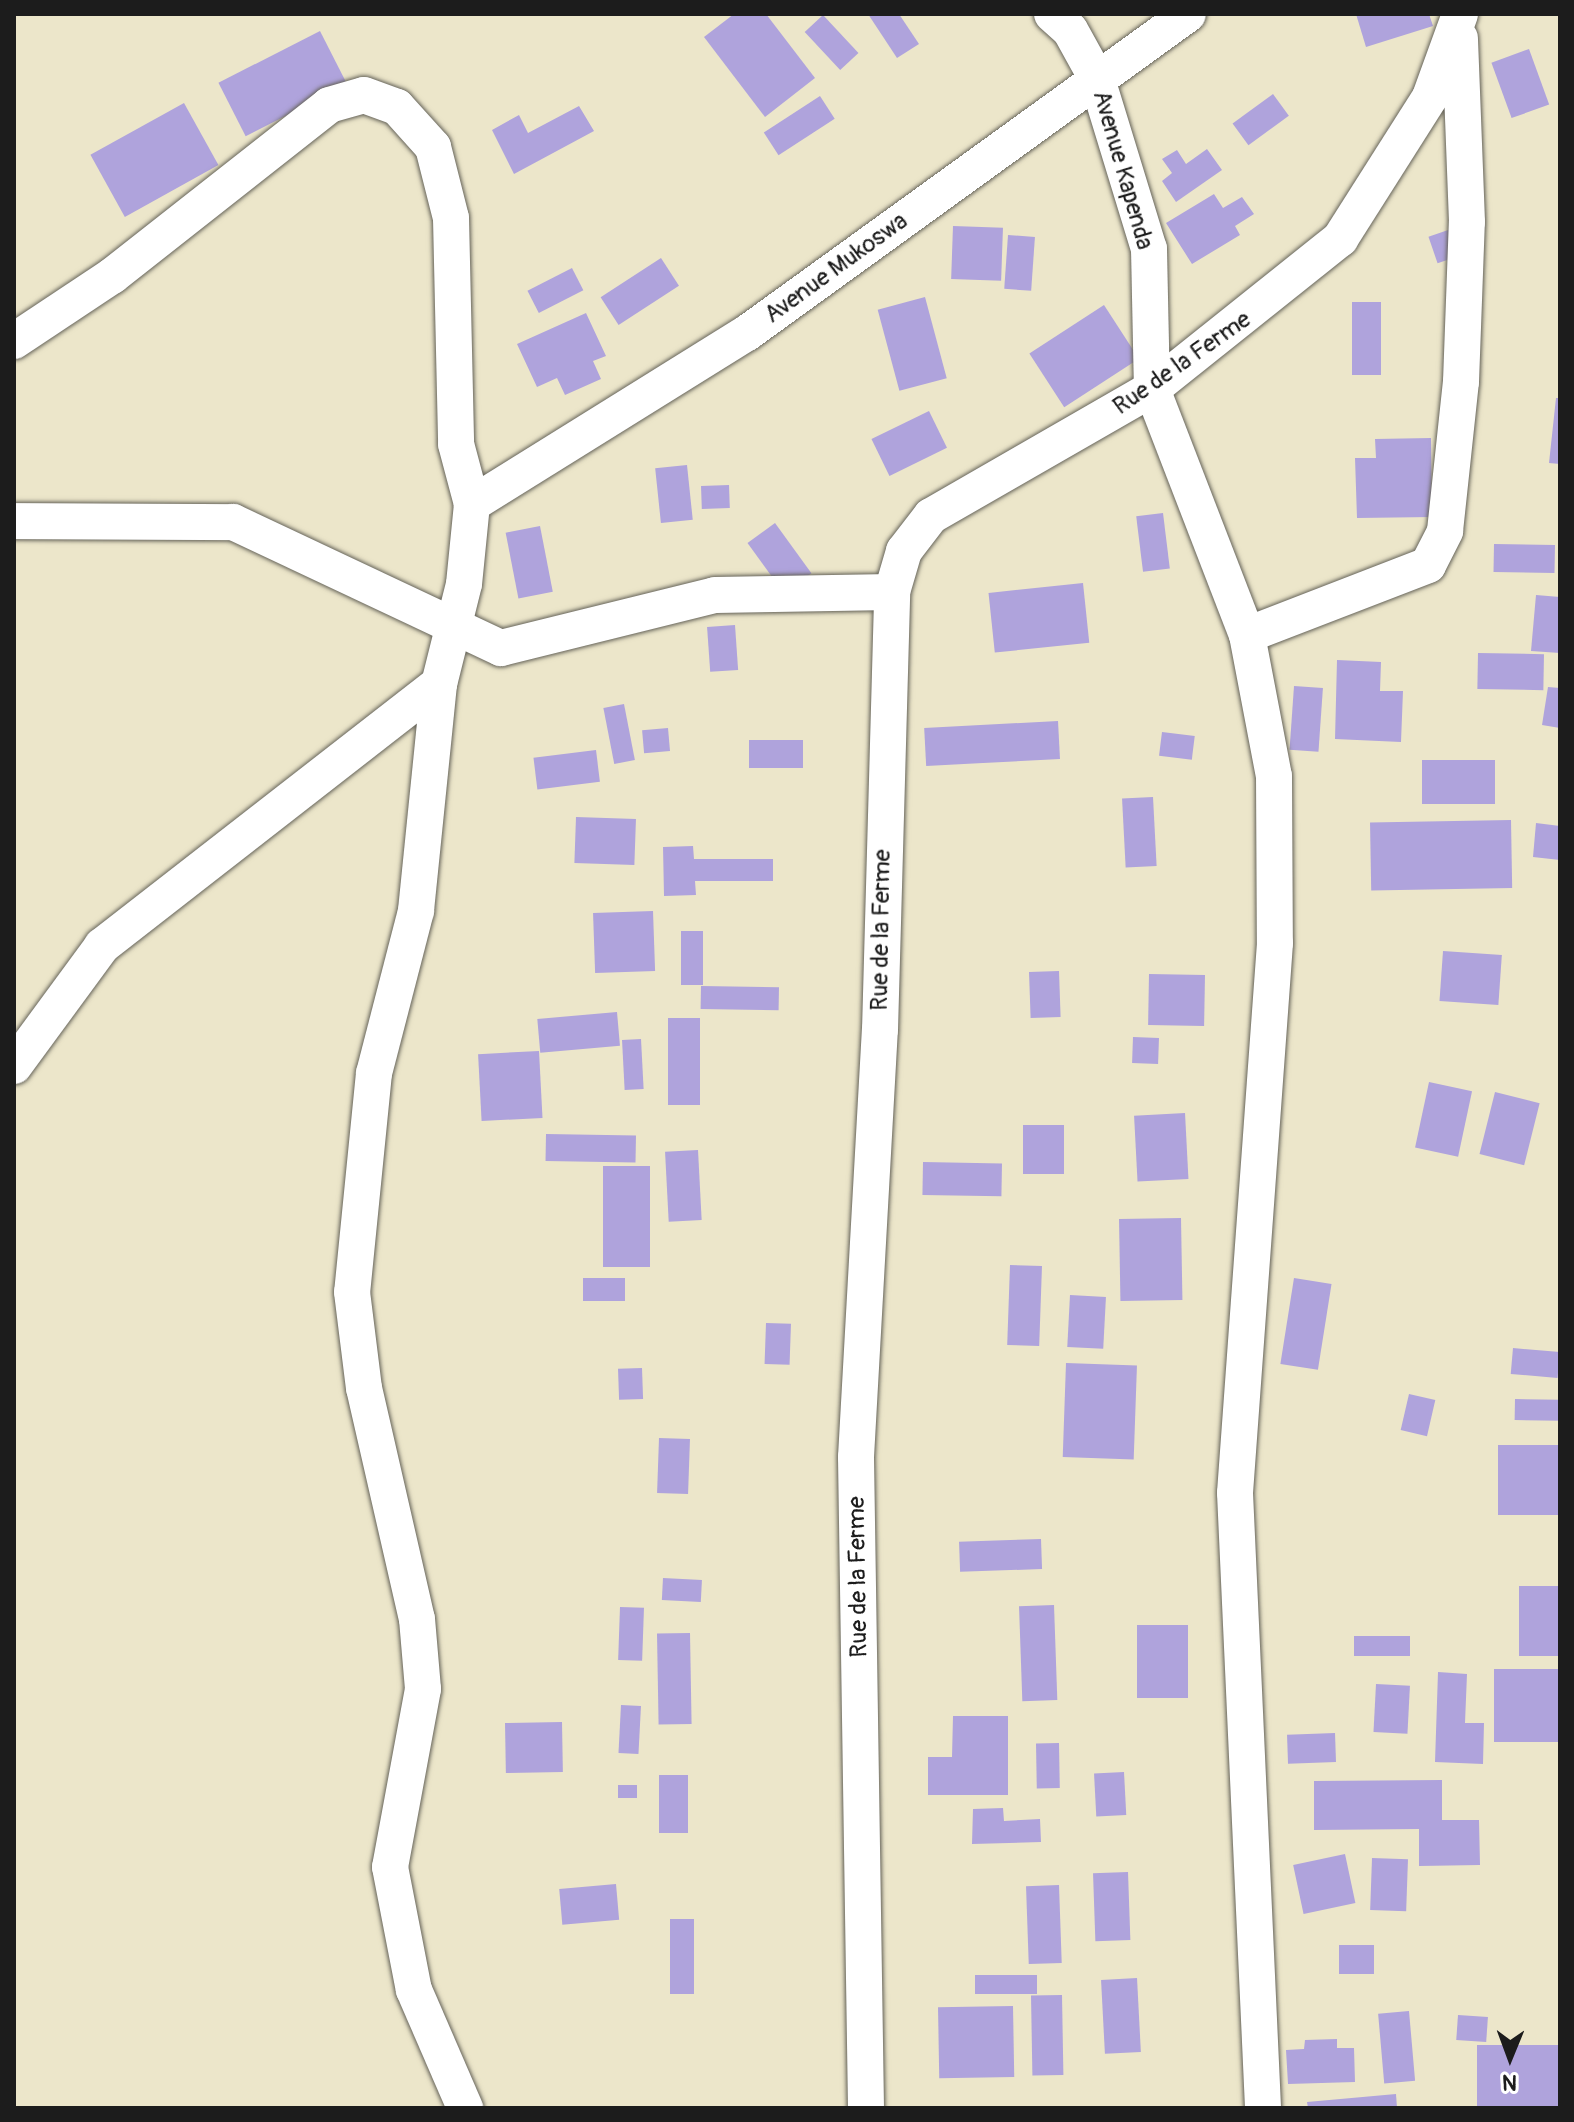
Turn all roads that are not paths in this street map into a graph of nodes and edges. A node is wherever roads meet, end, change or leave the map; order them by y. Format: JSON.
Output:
{"nodes":[{"id":1,"x":1052,"y":14,"type":"edge"},
{"id":2,"x":1188,"y":14,"type":"edge"},
{"id":3,"x":1460,"y":20,"type":"edge"},
{"id":4,"x":1097,"y":79,"type":"junction"},
{"id":5,"x":14,"y":341,"type":"edge"},
{"id":6,"x":1152,"y":389,"type":"junction"},
{"id":7,"x":472,"y":504,"type":"junction"},
{"id":8,"x":14,"y":521,"type":"edge"},
{"id":9,"x":892,"y":592,"type":"junction"},
{"id":10,"x":450,"y":622,"type":"junction"},
{"id":11,"x":1247,"y":635,"type":"junction"},
{"id":12,"x":439,"y":684,"type":"junction"},
{"id":13,"x":14,"y":1066,"type":"edge"},
{"id":14,"x":465,"y":2108,"type":"edge"},
{"id":15,"x":866,"y":2108,"type":"edge"},
{"id":16,"x":1263,"y":2108,"type":"edge"}],
"edges":[{"from":1,"to":4,"type":"street","name":"Avenue Kapenda"},
{"from":2,"to":4,"type":"street","name":"Avenue Mukoswa"},
{"from":3,"to":6,"type":"street","name":"Rue de la Ferme"},
{"from":3,"to":11,"type":"street"},
{"from":4,"to":6,"type":"street","name":"Avenue Kapenda"},
{"from":4,"to":7,"type":"street","name":"Avenue Mukoswa"},
{"from":5,"to":7,"type":"street"},
{"from":6,"to":9,"type":"street","name":"Rue de la Ferme"},
{"from":6,"to":11,"type":"street","name":"Avenue Kapenda"},
{"from":7,"to":10,"type":"street"},
{"from":8,"to":10,"type":"street"},
{"from":9,"to":10,"type":"street"},
{"from":9,"to":15,"type":"street","name":"Rue de la Ferme"},
{"from":10,"to":12,"type":"street"},
{"from":11,"to":16,"type":"street","name":"Avenue Kapenda"},
{"from":12,"to":13,"type":"street"},
{"from":12,"to":14,"type":"street"}]}
